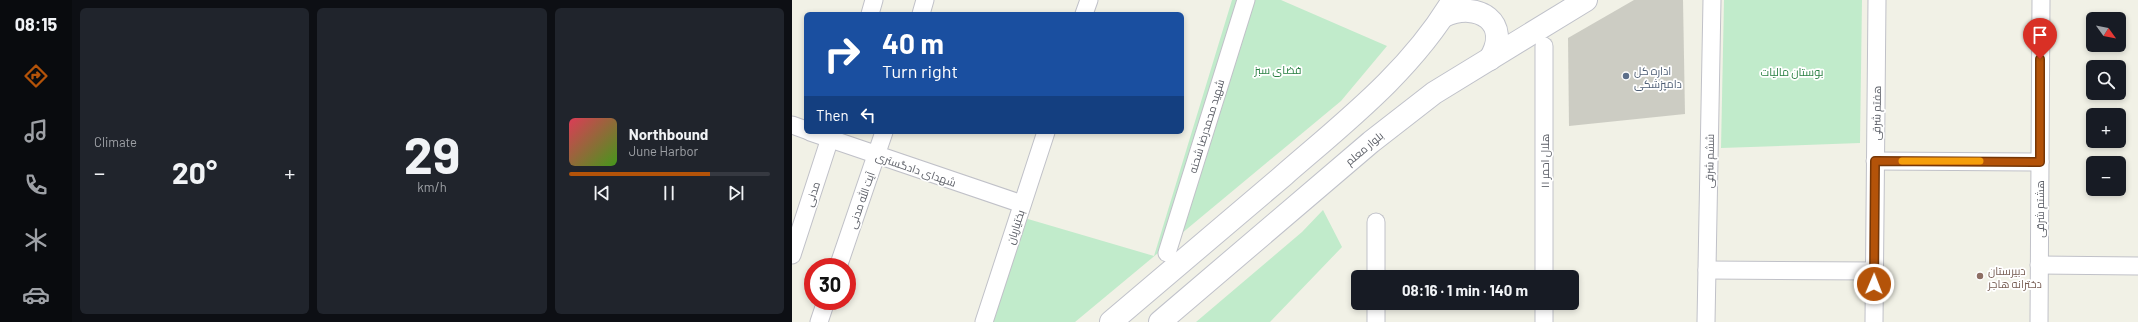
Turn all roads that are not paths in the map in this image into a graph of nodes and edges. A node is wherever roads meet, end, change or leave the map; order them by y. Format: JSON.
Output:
{"nodes":[{"id":1,"x":874,"y":0,"type":"edge"},
{"id":2,"x":925,"y":0,"type":"edge"},
{"id":3,"x":1089,"y":0,"type":"edge"},
{"id":4,"x":1246,"y":0,"type":"edge"},
{"id":5,"x":1586,"y":0,"type":"edge"},
{"id":6,"x":1712,"y":0,"type":"edge"},
{"id":7,"x":1877,"y":0,"type":"edge"},
{"id":8,"x":2041,"y":0,"type":"edge"},
{"id":9,"x":1448,"y":8,"type":"edge"},
{"id":10,"x":871,"y":12,"type":"edge"},
{"id":11,"x":922,"y":12,"type":"edge"},
{"id":12,"x":1085,"y":12,"type":"edge"},
{"id":13,"x":1544,"y":46,"type":"dead end"},
{"id":14,"x":1490,"y":59,"type":"junction"},
{"id":15,"x":792,"y":125,"type":"edge"},
{"id":16,"x":804,"y":129,"type":"edge"},
{"id":17,"x":820,"y":134,"type":"edge"},
{"id":18,"x":883,"y":134,"type":"edge"},
{"id":19,"x":1045,"y":134,"type":"edge"},
{"id":20,"x":830,"y":136,"type":"edge"},
{"id":21,"x":876,"y":156,"type":"junction"},
{"id":22,"x":1875,"y":161,"type":"junction"},
{"id":23,"x":2040,"y":162,"type":"junction"},
{"id":24,"x":1022,"y":204,"type":"junction"},
{"id":25,"x":1376,"y":222,"type":"dead end"},
{"id":26,"x":1167,"y":253,"type":"dead end"},
{"id":27,"x":792,"y":255,"type":"edge"},
{"id":28,"x":841,"y":258,"type":"edge"},
{"id":29,"x":2039,"y":264,"type":"junction"},
{"id":30,"x":2138,"y":266,"type":"edge"},
{"id":31,"x":1376,"y":270,"type":"edge"},
{"id":32,"x":1544,"y":270,"type":"edge"},
{"id":33,"x":1707,"y":270,"type":"junction"},
{"id":34,"x":1874,"y":271,"type":"junction"},
{"id":35,"x":823,"y":310,"type":"edge"},
{"id":36,"x":1376,"y":310,"type":"edge"},
{"id":37,"x":1544,"y":310,"type":"edge"},
{"id":38,"x":818,"y":322,"type":"edge"},
{"id":39,"x":984,"y":322,"type":"edge"},
{"id":40,"x":1111,"y":322,"type":"edge"},
{"id":41,"x":1160,"y":322,"type":"edge"},
{"id":42,"x":1376,"y":322,"type":"edge"},
{"id":43,"x":1544,"y":322,"type":"edge"},
{"id":44,"x":1706,"y":322,"type":"edge"},
{"id":45,"x":1874,"y":322,"type":"edge"},
{"id":46,"x":2039,"y":322,"type":"edge"}],
"edges":[{"from":1,"to":10,"type":"street"},
{"from":2,"to":11,"type":"street"},
{"from":3,"to":12,"type":"street"},
{"from":4,"to":26,"type":"street","name":"شهید محمدرضا شحنه"},
{"from":5,"to":14,"type":"main road","name":"بلوار معلم"},
{"from":6,"to":33,"type":"street","name":"ششم شرقی"},
{"from":7,"to":22,"type":"street","name":"هفتم شرقی"},
{"from":8,"to":23,"type":"street","name":"هشتم شرقی"},
{"from":9,"to":14,"type":"main road"},
{"from":9,"to":40,"type":"main road"},
{"from":13,"to":32,"type":"street","name":"هلال احمر ۱۱"},
{"from":14,"to":41,"type":"main road","name":"بلوار معلم"},
{"from":15,"to":16,"type":"street"},
{"from":17,"to":20,"type":"street","name":"شهدای دادگستری"},
{"from":18,"to":21,"type":"street","name":"آیت الله مدنی"},
{"from":19,"to":24,"type":"street","name":"بختیاریان"},
{"from":20,"to":21,"type":"street","name":"شهدای دادگستری"},
{"from":20,"to":27,"type":"street","name":"مدنی"},
{"from":21,"to":24,"type":"street","name":"شهدای دادگستری"},
{"from":21,"to":28,"type":"street","name":"آیت الله مدنی"},
{"from":22,"to":23,"type":"street"},
{"from":22,"to":34,"type":"street","name":"هفتم شرقی"},
{"from":23,"to":29,"type":"street","name":"هشتم شرقی"},
{"from":24,"to":39,"type":"street","name":"بختیاریان"},
{"from":25,"to":31,"type":"street"},
{"from":29,"to":30,"type":"street"},
{"from":29,"to":46,"type":"street","name":"هشتم شرقی"},
{"from":33,"to":34,"type":"street"},
{"from":33,"to":44,"type":"street","name":"ششم شرقی"},
{"from":34,"to":45,"type":"street","name":"هفتم شرقی"},
{"from":35,"to":38,"type":"street"},
{"from":36,"to":42,"type":"street"},
{"from":37,"to":43,"type":"street"}]}
